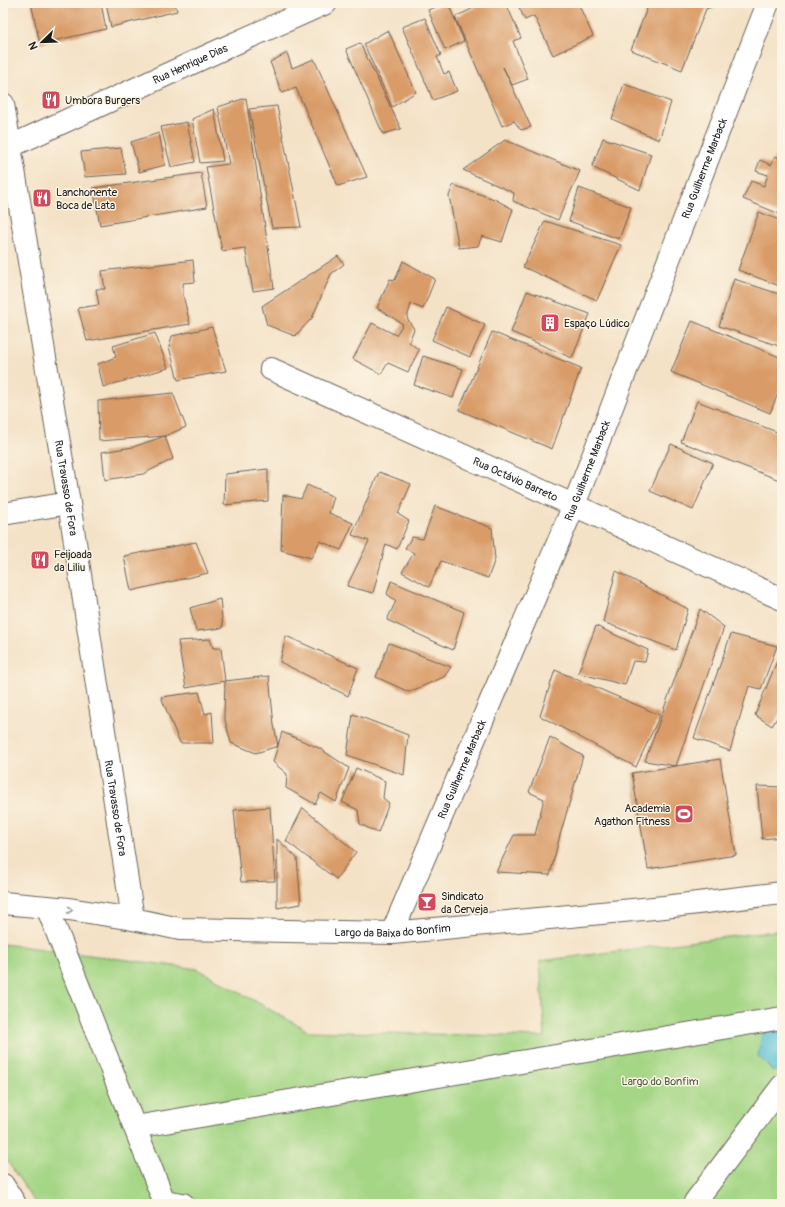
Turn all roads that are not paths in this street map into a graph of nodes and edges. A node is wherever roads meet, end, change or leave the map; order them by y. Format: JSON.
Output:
{"nodes":[{"id":1,"x":326,"y":3,"type":"edge"},
{"id":2,"x":768,"y":3,"type":"edge"},
{"id":3,"x":3,"y":104,"type":"edge"},
{"id":4,"x":11,"y":146,"type":"junction"},
{"id":5,"x":271,"y":369,"type":"dead end"},
{"id":6,"x":69,"y":503,"type":"junction"},
{"id":7,"x":574,"y":505,"type":"junction"},
{"id":8,"x":3,"y":514,"type":"edge"},
{"id":9,"x":782,"y":599,"type":"edge"},
{"id":10,"x":782,"y":893,"type":"edge"},
{"id":11,"x":3,"y":903,"type":"edge"},
{"id":12,"x":47,"y":907,"type":"junction"},
{"id":13,"x":133,"y":919,"type":"junction"},
{"id":14,"x":392,"y":933,"type":"junction"},
{"id":15,"x":782,"y":1018,"type":"edge"},
{"id":16,"x":782,"y":1086,"type":"edge"},
{"id":17,"x":135,"y":1127,"type":"junction"},
{"id":18,"x":3,"y":1185,"type":"edge"},
{"id":19,"x":15,"y":1204,"type":"edge"},
{"id":20,"x":183,"y":1204,"type":"edge"},
{"id":21,"x":696,"y":1204,"type":"edge"}],
"edges":[{"from":1,"to":4,"type":"street","name":"Rua Henrique Dias"},
{"from":2,"to":7,"type":"street","name":"Rua Guilherme Marback"},
{"from":3,"to":4,"type":"street","name":"Rua Travasso de Fora"},
{"from":4,"to":6,"type":"street","name":"Rua Travasso de Fora"},
{"from":5,"to":7,"type":"street","name":"Rua Octávio Barreto"},
{"from":6,"to":8,"type":"street"},
{"from":6,"to":13,"type":"street","name":"Rua Travasso de Fora"},
{"from":7,"to":9,"type":"street","name":"Rua Octávio Barreto"},
{"from":7,"to":14,"type":"street","name":"Rua Guilherme Marback"},
{"from":10,"to":14,"type":"street","name":"Largo da Baixa do Bonfim"},
{"from":11,"to":12,"type":"street","name":"Largo da Baixa do Bonfim"},
{"from":12,"to":13,"type":"street","name":"Largo da Baixa do Bonfim","one_way":true},
{"from":12,"to":17,"type":"street"},
{"from":13,"to":14,"type":"street","name":"Largo da Baixa do Bonfim"},
{"from":15,"to":17,"type":"street"},
{"from":16,"to":21,"type":"street"},
{"from":17,"to":20,"type":"street"},
{"from":18,"to":19,"type":"street"}]}
